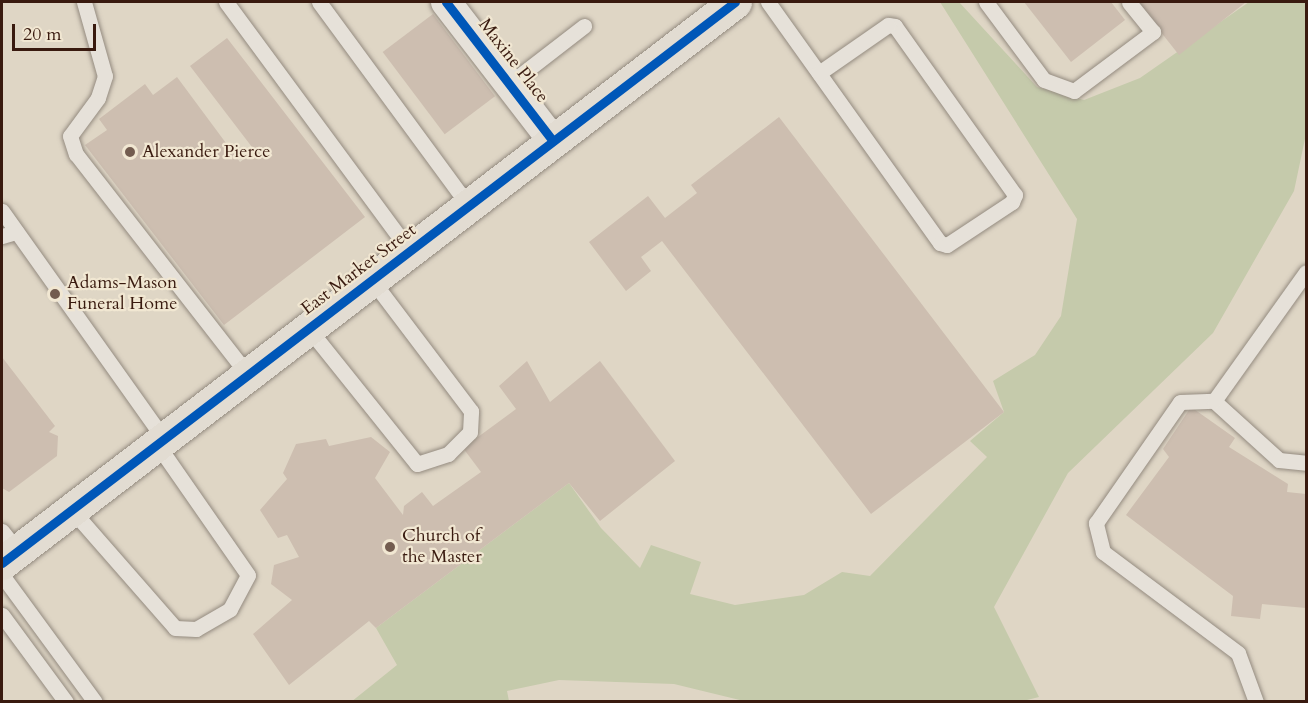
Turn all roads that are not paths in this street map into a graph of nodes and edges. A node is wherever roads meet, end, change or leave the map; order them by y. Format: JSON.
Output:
{"nodes":[{"id":1,"x":84,"y":2,"type":"edge"},
{"id":2,"x":230,"y":2,"type":"edge"},
{"id":3,"x":319,"y":2,"type":"edge"},
{"id":4,"x":446,"y":2,"type":"edge"},
{"id":5,"x":768,"y":2,"type":"edge"},
{"id":6,"x":986,"y":2,"type":"edge"},
{"id":7,"x":1129,"y":2,"type":"edge"},
{"id":8,"x":721,"y":6,"type":"edge"},
{"id":9,"x":584,"y":26,"type":"dead end"},
{"id":10,"x":819,"y":73,"type":"junction"},
{"id":11,"x":509,"y":84,"type":"junction"},
{"id":12,"x":553,"y":141,"type":"junction"},
{"id":13,"x":469,"y":206,"type":"junction"},
{"id":14,"x":2,"y":211,"type":"edge"},
{"id":15,"x":9,"y":234,"type":"edge"},
{"id":16,"x":411,"y":252,"type":"junction"},
{"id":17,"x":1306,"y":272,"type":"edge"},
{"id":18,"x":372,"y":280,"type":"junction"},
{"id":19,"x":308,"y":328,"type":"junction"},
{"id":20,"x":248,"y":375,"type":"junction"},
{"id":21,"x":1214,"y":401,"type":"junction"},
{"id":22,"x":161,"y":441,"type":"junction"},
{"id":23,"x":1306,"y":464,"type":"edge"},
{"id":24,"x":71,"y":509,"type":"junction"},
{"id":25,"x":5,"y":555,"type":"edge"},
{"id":26,"x":2,"y":615,"type":"edge"},
{"id":27,"x":66,"y":702,"type":"edge"},
{"id":28,"x":95,"y":702,"type":"edge"},
{"id":29,"x":1256,"y":702,"type":"edge"}],
"edges":[{"from":1,"to":20,"type":"lane"},
{"from":2,"to":16,"type":"lane"},
{"from":3,"to":13,"type":"lane"},
{"from":4,"to":11,"type":"street","name":"Maxine Place"},
{"from":5,"to":10,"type":"lane"},
{"from":6,"to":7,"type":"lane"},
{"from":8,"to":12,"type":"main road","name":"East Market Street"},
{"from":9,"to":11,"type":"lane"},
{"from":10,"to":10,"type":"lane"},
{"from":11,"to":12,"type":"street","name":"Maxine Place"},
{"from":12,"to":13,"type":"main road","name":"East Market Street"},
{"from":13,"to":16,"type":"main road","name":"East Market Street"},
{"from":14,"to":15,"type":"lane"},
{"from":15,"to":22,"type":"lane"},
{"from":16,"to":18,"type":"main road","name":"East Market Street"},
{"from":17,"to":21,"type":"lane"},
{"from":18,"to":19,"type":"main road","name":"East Market Street"},
{"from":18,"to":19,"type":"lane"},
{"from":19,"to":20,"type":"main road","name":"East Market Street"},
{"from":20,"to":22,"type":"main road","name":"East Market Street"},
{"from":21,"to":23,"type":"lane"},
{"from":21,"to":29,"type":"lane"},
{"from":22,"to":24,"type":"main road","name":"East Market Street"},
{"from":22,"to":24,"type":"lane"},
{"from":24,"to":25,"type":"main road","name":"East Market Street"},
{"from":25,"to":28,"type":"lane"},
{"from":26,"to":27,"type":"lane"}]}
